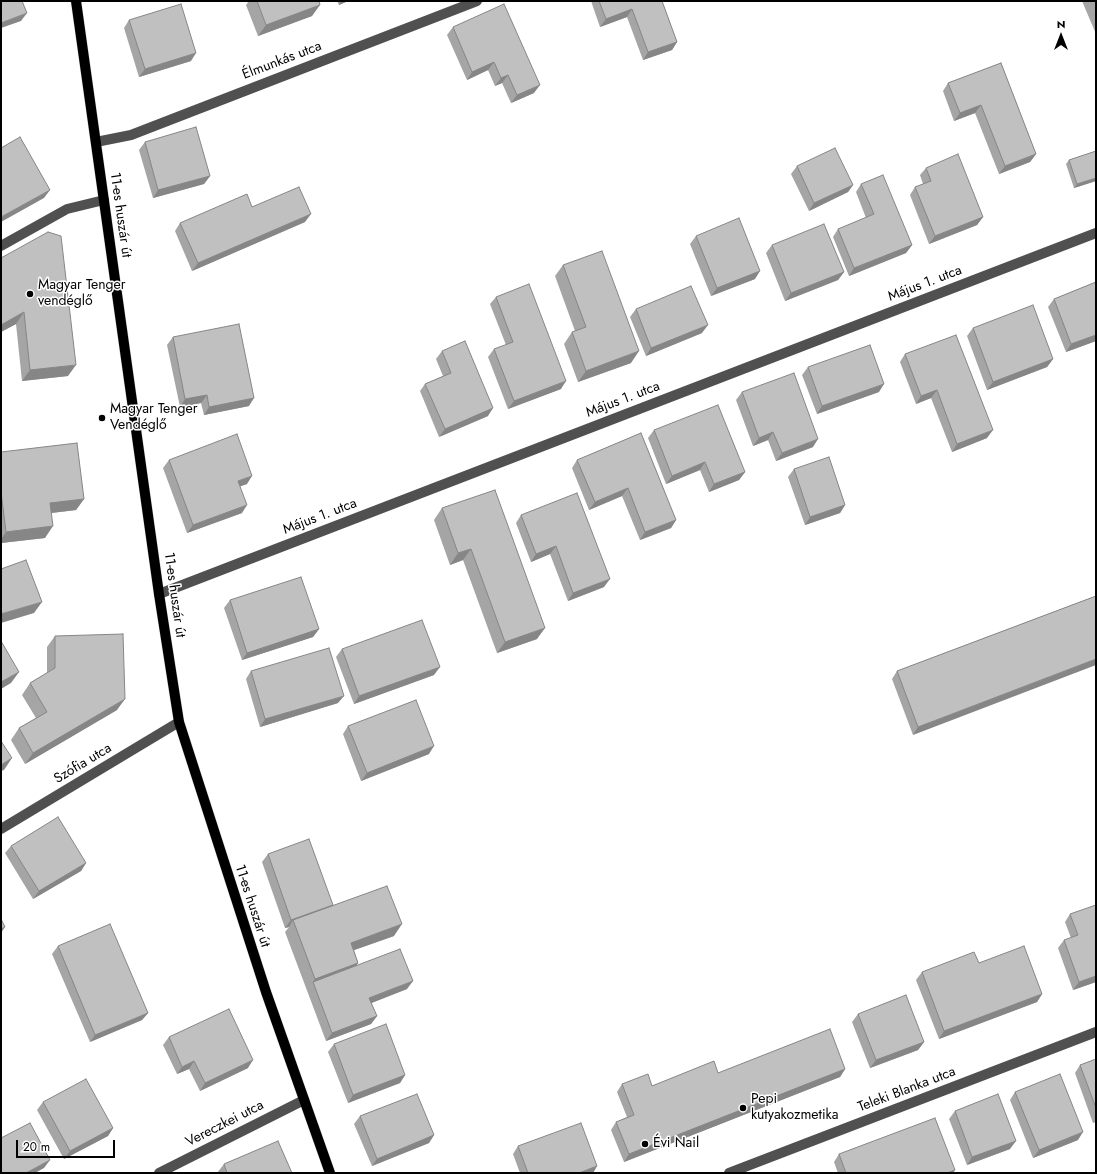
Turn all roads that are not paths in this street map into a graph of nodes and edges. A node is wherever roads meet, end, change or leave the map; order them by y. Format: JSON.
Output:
{"nodes":[{"id":1,"x":76,"y":1,"type":"edge"},
{"id":2,"x":477,"y":1,"type":"edge"},
{"id":3,"x":96,"y":142,"type":"junction"},
{"id":4,"x":104,"y":200,"type":"junction"},
{"id":5,"x":1096,"y":233,"type":"edge"},
{"id":6,"x":1,"y":246,"type":"edge"},
{"id":7,"x":159,"y":594,"type":"junction"},
{"id":8,"x":179,"y":722,"type":"junction"},
{"id":9,"x":1,"y":829,"type":"edge"},
{"id":10,"x":1096,"y":1032,"type":"edge"},
{"id":11,"x":304,"y":1100,"type":"junction"},
{"id":12,"x":159,"y":1173,"type":"edge"},
{"id":13,"x":330,"y":1173,"type":"edge"},
{"id":14,"x":729,"y":1173,"type":"edge"}],
"edges":[{"from":1,"to":3,"type":"main road","name":"11-es huszár út"},
{"from":2,"to":3,"type":"street","name":"Élmunkás utca"},
{"from":3,"to":4,"type":"main road","name":"11-es huszár út"},
{"from":4,"to":6,"type":"street"},
{"from":4,"to":7,"type":"main road","name":"11-es huszár út"},
{"from":5,"to":7,"type":"street","name":"Május 1. utca"},
{"from":7,"to":8,"type":"main road","name":"11-es huszár út"},
{"from":8,"to":9,"type":"street","name":"Szófia utca"},
{"from":8,"to":11,"type":"main road","name":"11-es huszár út"},
{"from":10,"to":14,"type":"street","name":"Teleki Blanka utca"},
{"from":11,"to":12,"type":"street","name":"Vereczkei utca"},
{"from":11,"to":13,"type":"main road","name":"11-es huszár út"}]}
